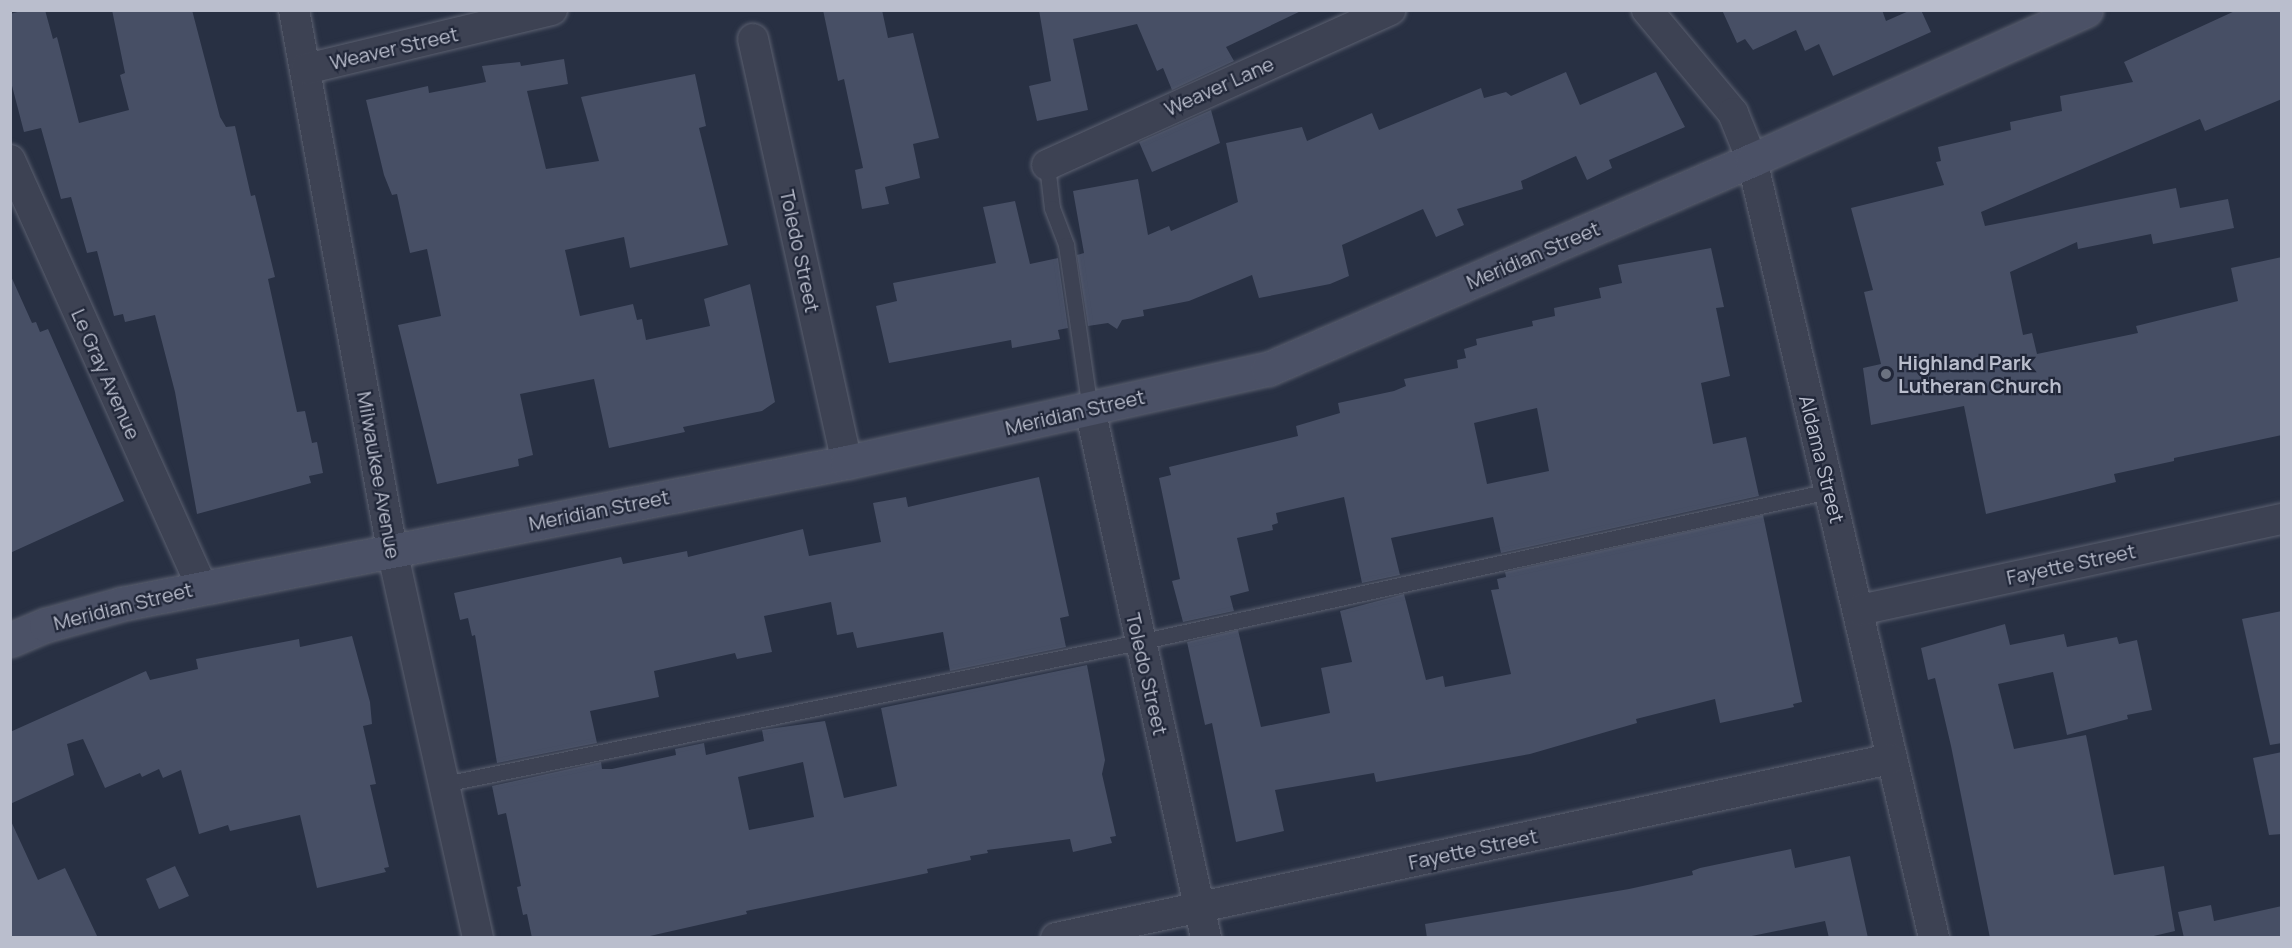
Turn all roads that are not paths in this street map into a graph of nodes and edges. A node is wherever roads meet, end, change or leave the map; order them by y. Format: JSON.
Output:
{"nodes":[{"id":1,"x":294,"y":10,"type":"edge"},
{"id":2,"x":552,"y":10,"type":"edge"},
{"id":3,"x":1391,"y":10,"type":"edge"},
{"id":4,"x":1647,"y":10,"type":"edge"},
{"id":5,"x":2086,"y":10,"type":"edge"},
{"id":6,"x":753,"y":39,"type":"dead end"},
{"id":7,"x":306,"y":69,"type":"junction"},
{"id":8,"x":10,"y":160,"type":"edge"},
{"id":9,"x":1752,"y":160,"type":"junction"},
{"id":10,"x":1047,"y":165,"type":"joint"},
{"id":11,"x":1090,"y":409,"type":"junction"},
{"id":12,"x":847,"y":462,"type":"junction"},
{"id":13,"x":1829,"y":491,"type":"junction"},
{"id":14,"x":2282,"y":519,"type":"edge"},
{"id":15,"x":392,"y":550,"type":"junction"},
{"id":16,"x":202,"y":587,"type":"junction"},
{"id":17,"x":1860,"y":610,"type":"junction"},
{"id":18,"x":10,"y":640,"type":"edge"},
{"id":19,"x":1139,"y":642,"type":"junction"},
{"id":20,"x":1890,"y":759,"type":"junction"},
{"id":21,"x":444,"y":784,"type":"junction"},
{"id":22,"x":1200,"y":908,"type":"junction"},
{"id":23,"x":478,"y":938,"type":"edge"},
{"id":24,"x":1056,"y":938,"type":"edge"},
{"id":25,"x":1206,"y":938,"type":"edge"},
{"id":26,"x":1934,"y":938,"type":"edge"}],
"edges":[{"from":1,"to":7,"type":"street","name":"Milwaukee Avenue"},
{"from":2,"to":7,"type":"street","name":"Weaver Street"},
{"from":3,"to":10,"type":"street","name":"Weaver Lane"},
{"from":4,"to":9,"type":"street","name":"Aldama Street"},
{"from":5,"to":9,"type":"street","name":"Meridian Street"},
{"from":6,"to":12,"type":"street","name":"Toledo Street"},
{"from":7,"to":15,"type":"street","name":"Milwaukee Avenue"},
{"from":8,"to":16,"type":"street","name":"Le Gray Avenue"},
{"from":9,"to":11,"type":"street","name":"Meridian Street"},
{"from":9,"to":13,"type":"street","name":"Aldama Street"},
{"from":10,"to":11,"type":"lane"},
{"from":11,"to":12,"type":"street","name":"Meridian Street"},
{"from":11,"to":19,"type":"street","name":"Toledo Street"},
{"from":12,"to":15,"type":"street","name":"Meridian Street"},
{"from":13,"to":17,"type":"street","name":"Aldama Street"},
{"from":13,"to":19,"type":"lane"},
{"from":14,"to":17,"type":"street","name":"Fayette Street"},
{"from":15,"to":16,"type":"street","name":"Meridian Street"},
{"from":15,"to":21,"type":"street","name":"Milwaukee Avenue"},
{"from":16,"to":18,"type":"street","name":"Meridian Street"},
{"from":17,"to":20,"type":"street","name":"Aldama Street"},
{"from":19,"to":21,"type":"lane"},
{"from":19,"to":22,"type":"street","name":"Toledo Street"},
{"from":20,"to":22,"type":"street","name":"Fayette Street"},
{"from":20,"to":26,"type":"street","name":"Aldama Street"},
{"from":21,"to":23,"type":"street","name":"Milwaukee Avenue"},
{"from":22,"to":24,"type":"street","name":"Fayette Street"},
{"from":22,"to":25,"type":"street","name":"Toledo Street"}]}
